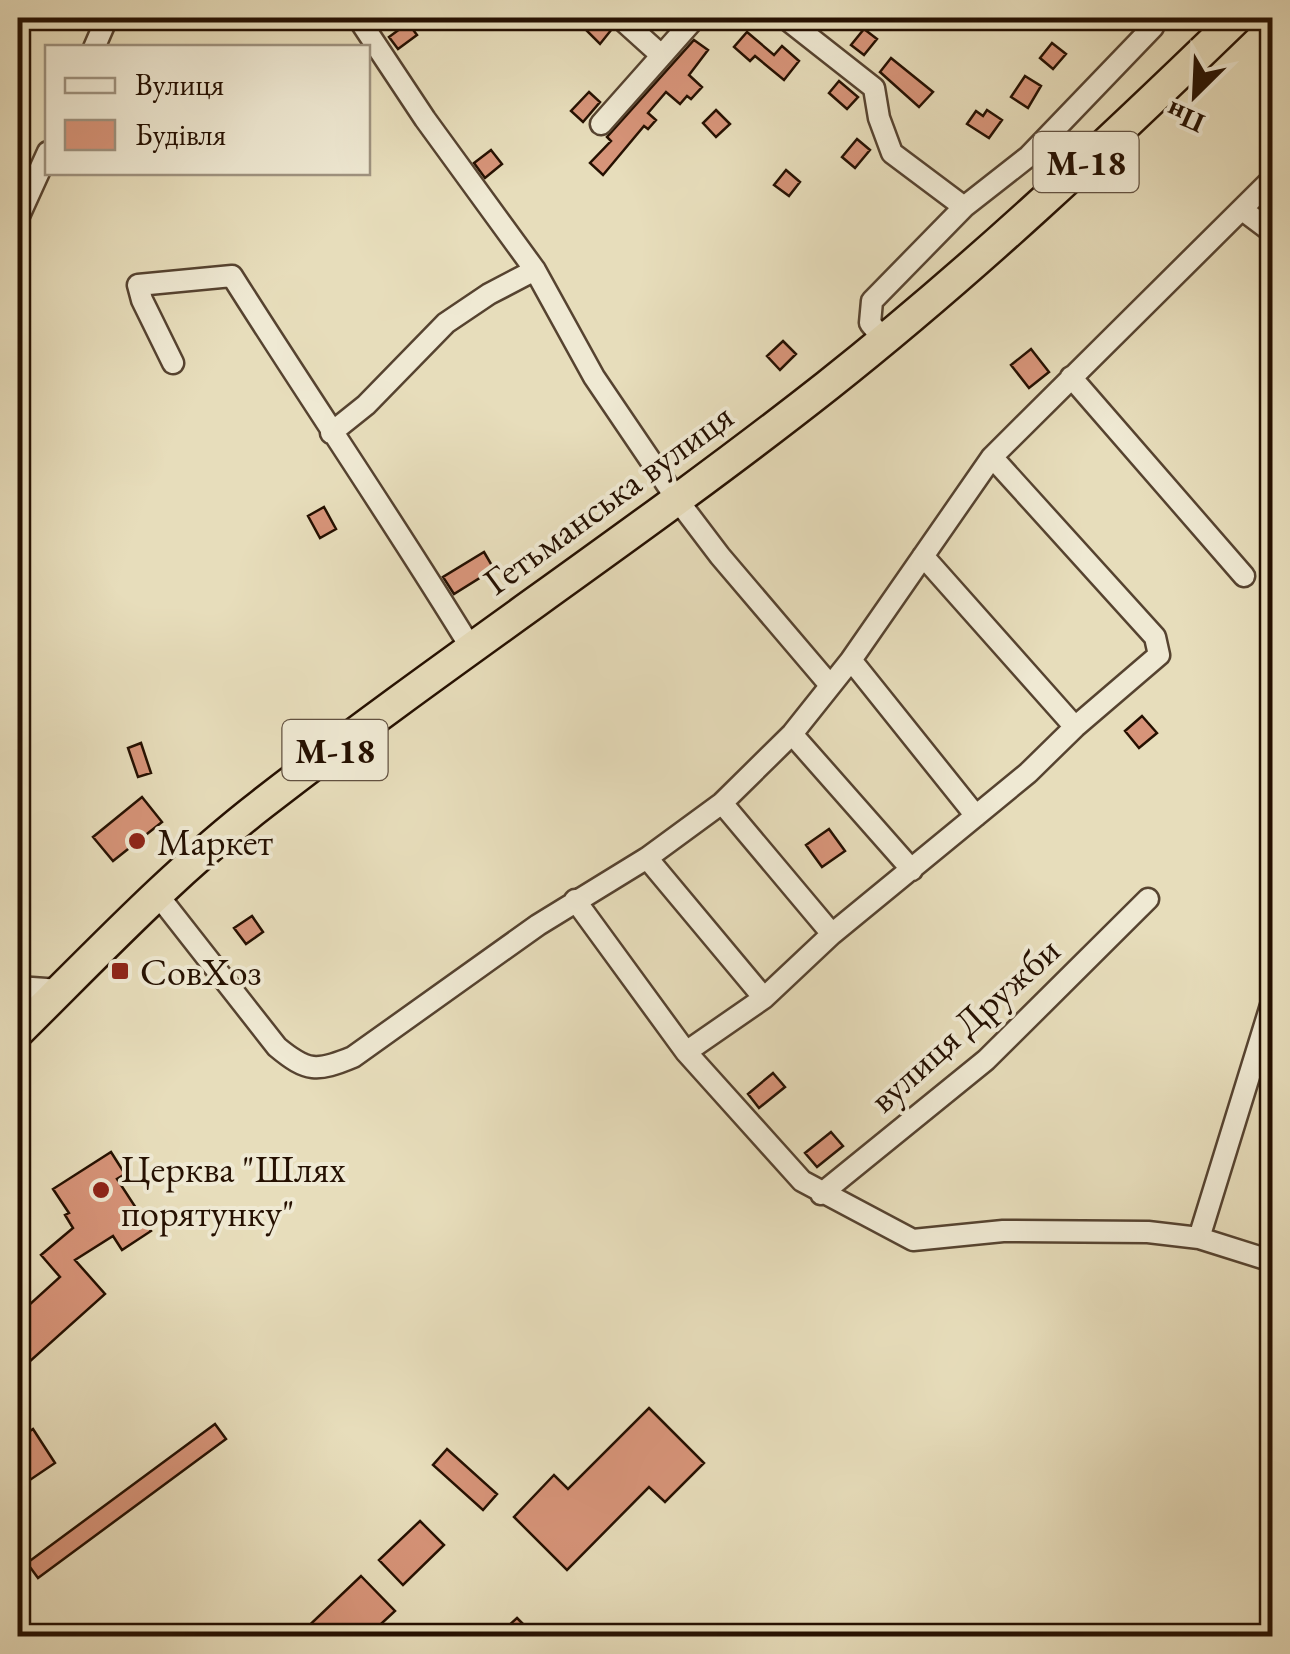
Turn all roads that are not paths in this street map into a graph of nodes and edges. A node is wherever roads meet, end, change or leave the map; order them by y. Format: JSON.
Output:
{"nodes":[{"id":1,"x":108,"y":18,"type":"edge"},
{"id":2,"x":358,"y":18,"type":"edge"},
{"id":3,"x":620,"y":18,"type":"edge"},
{"id":4,"x":694,"y":18,"type":"edge"},
{"id":5,"x":785,"y":18,"type":"edge"},
{"id":6,"x":1156,"y":18,"type":"edge"},
{"id":7,"x":1236,"y":18,"type":"edge"},
{"id":8,"x":95,"y":45,"type":"edge"},
{"id":9,"x":661,"y":55,"type":"junction"},
{"id":10,"x":601,"y":124,"type":"dead end"},
{"id":11,"x":45,"y":159,"type":"edge"},
{"id":12,"x":1272,"y":179,"type":"edge"},
{"id":13,"x":964,"y":207,"type":"junction"},
{"id":14,"x":1244,"y":211,"type":"junction"},
{"id":15,"x":18,"y":218,"type":"edge"},
{"id":16,"x":1272,"y":232,"type":"edge"},
{"id":17,"x":535,"y":270,"type":"junction"},
{"id":18,"x":883,"y":339,"type":"junction"},
{"id":19,"x":172,"y":363,"type":"dead end"},
{"id":20,"x":1071,"y":377,"type":"junction"},
{"id":21,"x":331,"y":434,"type":"junction"},
{"id":22,"x":992,"y":457,"type":"junction"},
{"id":23,"x":676,"y":498,"type":"junction"},
{"id":24,"x":923,"y":556,"type":"junction"},
{"id":25,"x":1244,"y":576,"type":"dead end"},
{"id":26,"x":471,"y":648,"type":"junction"},
{"id":27,"x":850,"y":660,"type":"junction"},
{"id":28,"x":829,"y":684,"type":"junction"},
{"id":29,"x":1074,"y":727,"type":"junction"},
{"id":30,"x":792,"y":734,"type":"junction"},
{"id":31,"x":722,"y":803,"type":"junction"},
{"id":32,"x":976,"y":816,"type":"junction"},
{"id":33,"x":647,"y":858,"type":"junction"},
{"id":34,"x":912,"y":870,"type":"junction"},
{"id":35,"x":157,"y":894,"type":"junction"},
{"id":36,"x":1148,"y":899,"type":"dead end"},
{"id":37,"x":575,"y":900,"type":"junction"},
{"id":38,"x":832,"y":934,"type":"junction"},
{"id":39,"x":18,"y":987,"type":"edge"},
{"id":40,"x":60,"y":990,"type":"junction"},
{"id":41,"x":764,"y":998,"type":"junction"},
{"id":42,"x":1272,"y":1002,"type":"edge"},
{"id":43,"x":18,"y":1032,"type":"edge"},
{"id":44,"x":686,"y":1052,"type":"junction"},
{"id":45,"x":820,"y":1194,"type":"junction"},
{"id":46,"x":1199,"y":1238,"type":"junction"},
{"id":47,"x":1272,"y":1261,"type":"edge"}],
"edges":[{"from":1,"to":8,"type":"street"},
{"from":2,"to":17,"type":"street"},
{"from":3,"to":9,"type":"street"},
{"from":4,"to":9,"type":"street"},
{"from":5,"to":13,"type":"street"},
{"from":6,"to":13,"type":"street"},
{"from":7,"to":18,"type":"highway","name":"Гетьманська вулиця","number":"М-18"},
{"from":9,"to":10,"type":"street"},
{"from":11,"to":15,"type":"street"},
{"from":12,"to":14,"type":"street"},
{"from":13,"to":18,"type":"street"},
{"from":14,"to":16,"type":"street"},
{"from":14,"to":20,"type":"street"},
{"from":17,"to":21,"type":"street"},
{"from":17,"to":23,"type":"street"},
{"from":18,"to":23,"type":"highway","name":"Гетьманська вулиця","number":"М-18"},
{"from":19,"to":21,"type":"street"},
{"from":20,"to":22,"type":"street"},
{"from":20,"to":25,"type":"street"},
{"from":21,"to":26,"type":"street"},
{"from":22,"to":24,"type":"street"},
{"from":22,"to":29,"type":"street"},
{"from":23,"to":26,"type":"highway","name":"Гетьманська вулиця","number":"М-18"},
{"from":23,"to":28,"type":"street"},
{"from":24,"to":27,"type":"street"},
{"from":24,"to":29,"type":"street"},
{"from":26,"to":35,"type":"highway","name":"Гетьманська вулиця","number":"М-18"},
{"from":27,"to":28,"type":"street"},
{"from":27,"to":32,"type":"street"},
{"from":28,"to":30,"type":"street"},
{"from":29,"to":32,"type":"street"},
{"from":30,"to":31,"type":"street"},
{"from":30,"to":34,"type":"street"},
{"from":31,"to":33,"type":"street"},
{"from":31,"to":38,"type":"street"},
{"from":32,"to":34,"type":"street"},
{"from":33,"to":37,"type":"street"},
{"from":33,"to":41,"type":"street"},
{"from":34,"to":38,"type":"street"},
{"from":35,"to":37,"type":"street"},
{"from":35,"to":40,"type":"highway","name":"Гетьманська вулиця","number":"М-18"},
{"from":36,"to":45,"type":"street","name":"вулиця Дружби"},
{"from":37,"to":44,"type":"street"},
{"from":38,"to":41,"type":"street"},
{"from":39,"to":40,"type":"street"},
{"from":40,"to":43,"type":"highway","name":"Гетьманська вулиця","number":"М-18"},
{"from":41,"to":44,"type":"street"},
{"from":42,"to":46,"type":"street"},
{"from":44,"to":45,"type":"street"},
{"from":45,"to":46,"type":"street"},
{"from":46,"to":47,"type":"street"}]}
